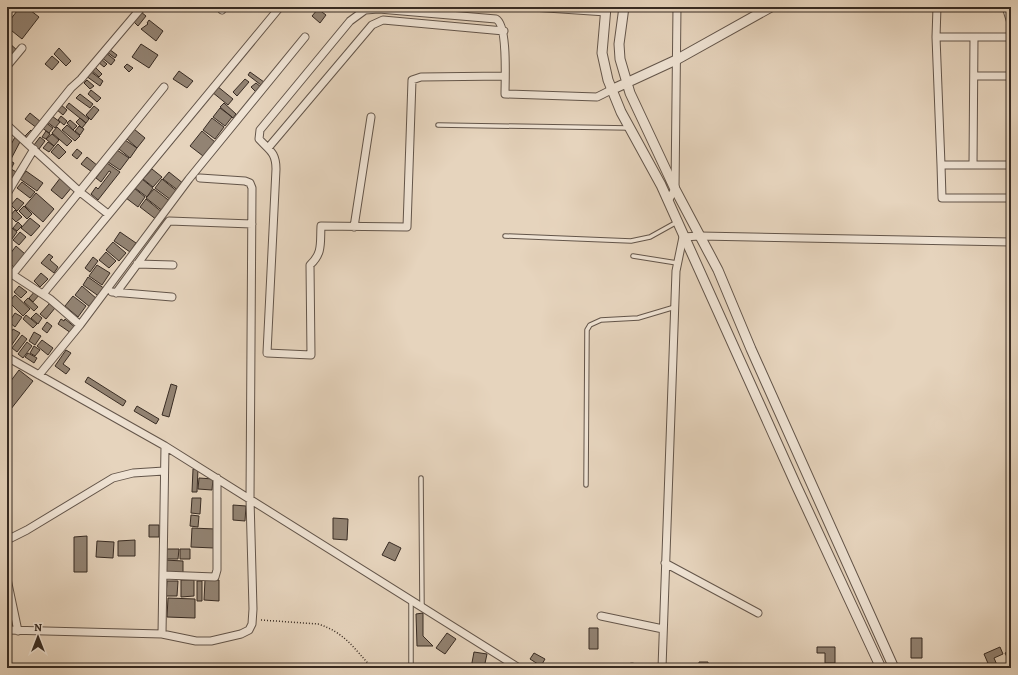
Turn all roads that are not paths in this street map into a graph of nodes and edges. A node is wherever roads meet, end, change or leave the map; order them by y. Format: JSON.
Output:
{"nodes":[{"id":1,"x":142,"y":7,"type":"edge"},
{"id":2,"x":280,"y":7,"type":"edge"},
{"id":3,"x":532,"y":7,"type":"edge"},
{"id":4,"x":624,"y":7,"type":"edge"},
{"id":5,"x":677,"y":7,"type":"edge"},
{"id":6,"x":771,"y":7,"type":"edge"},
{"id":7,"x":937,"y":7,"type":"edge"},
{"id":8,"x":1006,"y":7,"type":"edge"},
{"id":9,"x":418,"y":9,"type":"edge"},
{"id":10,"x":606,"y":9,"type":"edge"},
{"id":11,"x":759,"y":10,"type":"edge"},
{"id":12,"x":1011,"y":23,"type":"edge"},
{"id":13,"x":504,"y":31,"type":"junction"},
{"id":14,"x":305,"y":37,"type":"dead end"},
{"id":15,"x":936,"y":37,"type":"junction"},
{"id":16,"x":974,"y":37,"type":"junction"},
{"id":17,"x":1011,"y":37,"type":"edge"},
{"id":18,"x":22,"y":48,"type":"dead end"},
{"id":19,"x":676,"y":60,"type":"junction"},
{"id":20,"x":7,"y":66,"type":"edge"},
{"id":21,"x":505,"y":76,"type":"junction"},
{"id":22,"x":974,"y":76,"type":"junction"},
{"id":23,"x":1011,"y":76,"type":"edge"},
{"id":24,"x":627,"y":83,"type":"junction"},
{"id":25,"x":164,"y":87,"type":"dead end"},
{"id":26,"x":612,"y":90,"type":"junction"},
{"id":27,"x":371,"y":117,"type":"dead end"},
{"id":28,"x":7,"y":125,"type":"edge"},
{"id":29,"x":438,"y":125,"type":"dead end"},
{"id":30,"x":630,"y":128,"type":"junction"},
{"id":31,"x":27,"y":143,"type":"junction"},
{"id":32,"x":268,"y":148,"type":"junction"},
{"id":33,"x":34,"y":149,"type":"junction"},
{"id":34,"x":942,"y":165,"type":"junction"},
{"id":35,"x":973,"y":165,"type":"junction"},
{"id":36,"x":1011,"y":165,"type":"edge"},
{"id":37,"x":200,"y":178,"type":"dead end"},
{"id":38,"x":675,"y":189,"type":"junction"},
{"id":39,"x":8,"y":192,"type":"edge"},
{"id":40,"x":80,"y":192,"type":"junction"},
{"id":41,"x":1011,"y":198,"type":"edge"},
{"id":42,"x":668,"y":201,"type":"junction"},
{"id":43,"x":108,"y":214,"type":"junction"},
{"id":44,"x":677,"y":222,"type":"junction"},
{"id":45,"x":252,"y":224,"type":"junction"},
{"id":46,"x":354,"y":227,"type":"junction"},
{"id":47,"x":505,"y":236,"type":"dead end"},
{"id":48,"x":700,"y":236,"type":"junction"},
{"id":49,"x":683,"y":237,"type":"junction"},
{"id":50,"x":1011,"y":242,"type":"edge"},
{"id":51,"x":633,"y":256,"type":"dead end"},
{"id":52,"x":677,"y":263,"type":"junction"},
{"id":53,"x":137,"y":264,"type":"junction"},
{"id":54,"x":173,"y":265,"type":"dead end"},
{"id":55,"x":8,"y":272,"type":"edge"},
{"id":56,"x":43,"y":294,"type":"junction"},
{"id":57,"x":172,"y":297,"type":"dead end"},
{"id":58,"x":674,"y":307,"type":"junction"},
{"id":59,"x":80,"y":325,"type":"junction"},
{"id":60,"x":8,"y":360,"type":"edge"},
{"id":61,"x":40,"y":375,"type":"junction"},
{"id":62,"x":165,"y":446,"type":"junction"},
{"id":63,"x":164,"y":471,"type":"junction"},
{"id":64,"x":216,"y":478,"type":"junction"},
{"id":65,"x":421,"y":478,"type":"dead end"},
{"id":66,"x":586,"y":485,"type":"dead end"},
{"id":67,"x":250,"y":499,"type":"junction"},
{"id":68,"x":7,"y":540,"type":"edge"},
{"id":69,"x":665,"y":563,"type":"junction"},
{"id":70,"x":163,"y":575,"type":"junction"},
{"id":71,"x":7,"y":579,"type":"edge"},
{"id":72,"x":411,"y":599,"type":"junction"},
{"id":73,"x":422,"y":606,"type":"junction"},
{"id":74,"x":758,"y":614,"type":"dead end"},
{"id":75,"x":601,"y":616,"type":"dead end"},
{"id":76,"x":663,"y":629,"type":"junction"},
{"id":77,"x":7,"y":630,"type":"edge"},
{"id":78,"x":18,"y":631,"type":"junction"},
{"id":79,"x":162,"y":634,"type":"junction"},
{"id":80,"x":411,"y":668,"type":"edge"},
{"id":81,"x":519,"y":668,"type":"edge"},
{"id":82,"x":662,"y":668,"type":"edge"},
{"id":83,"x":881,"y":668,"type":"edge"},
{"id":84,"x":894,"y":668,"type":"edge"}],
"edges":[{"from":1,"to":31,"type":"street"},
{"from":2,"to":43,"type":"street"},
{"from":3,"to":10,"type":"street"},
{"from":4,"to":24,"type":"street"},
{"from":5,"to":19,"type":"street"},
{"from":6,"to":11,"type":"street"},
{"from":7,"to":15,"type":"street"},
{"from":8,"to":12,"type":"street"},
{"from":9,"to":13,"type":"street"},
{"from":9,"to":32,"type":"street"},
{"from":10,"to":26,"type":"street"},
{"from":11,"to":19,"type":"street"},
{"from":13,"to":21,"type":"street"},
{"from":13,"to":32,"type":"street"},
{"from":14,"to":59,"type":"street"},
{"from":15,"to":16,"type":"street"},
{"from":15,"to":34,"type":"street"},
{"from":16,"to":17,"type":"street"},
{"from":16,"to":22,"type":"street"},
{"from":18,"to":20,"type":"street"},
{"from":19,"to":24,"type":"street"},
{"from":19,"to":38,"type":"street"},
{"from":21,"to":26,"type":"street"},
{"from":21,"to":46,"type":"street"},
{"from":22,"to":23,"type":"street"},
{"from":22,"to":35,"type":"street"},
{"from":24,"to":26,"type":"street"},
{"from":24,"to":38,"type":"street"},
{"from":25,"to":40,"type":"street"},
{"from":26,"to":30,"type":"street"},
{"from":27,"to":46,"type":"street"},
{"from":28,"to":31,"type":"street"},
{"from":29,"to":30,"type":"lane"},
{"from":30,"to":42,"type":"street"},
{"from":31,"to":33,"type":"street"},
{"from":32,"to":46,"type":"street"},
{"from":33,"to":39,"type":"street"},
{"from":33,"to":40,"type":"street"},
{"from":34,"to":35,"type":"street"},
{"from":34,"to":41,"type":"street"},
{"from":35,"to":36,"type":"street"},
{"from":37,"to":45,"type":"street"},
{"from":38,"to":42,"type":"street"},
{"from":38,"to":48,"type":"street"},
{"from":40,"to":43,"type":"street"},
{"from":40,"to":55,"type":"street"},
{"from":42,"to":44,"type":"street"},
{"from":43,"to":56,"type":"street"},
{"from":44,"to":47,"type":"lane"},
{"from":44,"to":49,"type":"street"},
{"from":45,"to":53,"type":"street"},
{"from":45,"to":67,"type":"street"},
{"from":48,"to":49,"type":"street"},
{"from":48,"to":50,"type":"street"},
{"from":48,"to":84,"type":"street"},
{"from":49,"to":52,"type":"street"},
{"from":49,"to":83,"type":"street"},
{"from":51,"to":52,"type":"lane"},
{"from":52,"to":58,"type":"street"},
{"from":53,"to":54,"type":"street"},
{"from":53,"to":57,"type":"street"},
{"from":55,"to":56,"type":"street"},
{"from":56,"to":59,"type":"street"},
{"from":58,"to":66,"type":"lane"},
{"from":58,"to":69,"type":"street"},
{"from":59,"to":61,"type":"street"},
{"from":60,"to":61,"type":"street"},
{"from":61,"to":62,"type":"street"},
{"from":62,"to":63,"type":"street"},
{"from":62,"to":64,"type":"street"},
{"from":63,"to":68,"type":"street"},
{"from":63,"to":70,"type":"street"},
{"from":64,"to":67,"type":"street"},
{"from":64,"to":70,"type":"street"},
{"from":65,"to":73,"type":"lane"},
{"from":67,"to":72,"type":"street"},
{"from":67,"to":79,"type":"street"},
{"from":69,"to":74,"type":"street"},
{"from":69,"to":76,"type":"street"},
{"from":70,"to":79,"type":"street"},
{"from":71,"to":78,"type":"street"},
{"from":72,"to":73,"type":"street"},
{"from":72,"to":80,"type":"lane"},
{"from":73,"to":81,"type":"street"},
{"from":75,"to":76,"type":"street"},
{"from":76,"to":82,"type":"street"},
{"from":77,"to":78,"type":"street"},
{"from":78,"to":79,"type":"street"}]}
